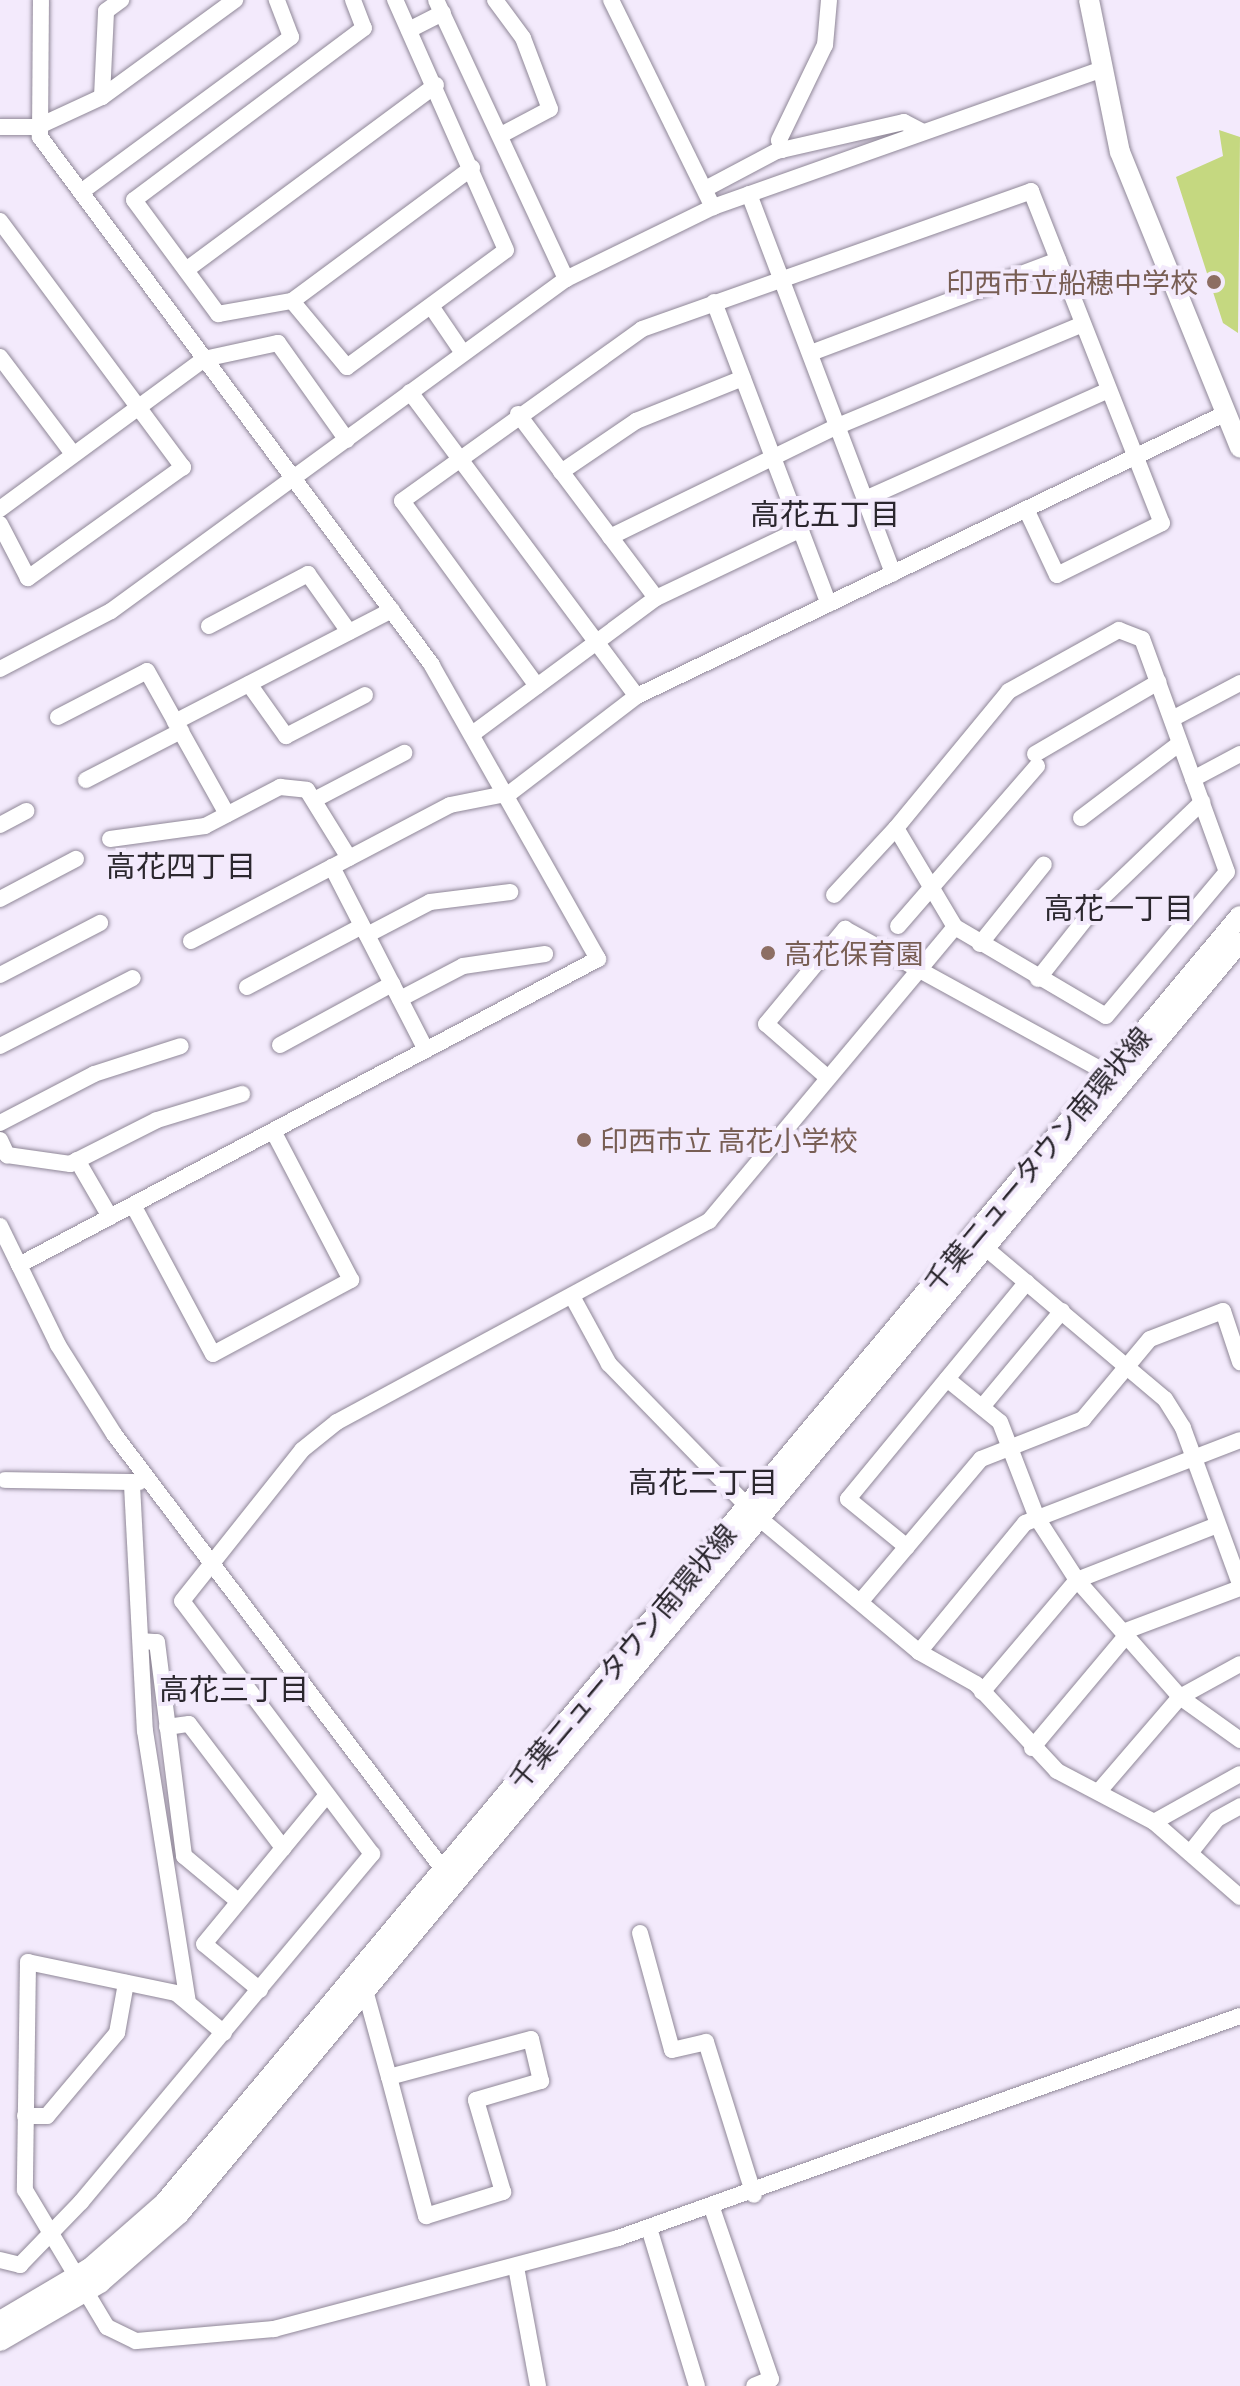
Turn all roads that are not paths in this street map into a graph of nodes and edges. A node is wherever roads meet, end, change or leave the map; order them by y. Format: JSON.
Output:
{"nodes":[{"id":1,"x":41,"y":0,"type":"edge"},
{"id":2,"x":121,"y":0,"type":"edge"},
{"id":3,"x":235,"y":0,"type":"edge"},
{"id":4,"x":277,"y":0,"type":"edge"},
{"id":5,"x":353,"y":0,"type":"edge"},
{"id":6,"x":395,"y":0,"type":"edge"},
{"id":7,"x":495,"y":0,"type":"edge"},
{"id":8,"x":611,"y":0,"type":"edge"},
{"id":9,"x":829,"y":0,"type":"edge"},
{"id":10,"x":1089,"y":0,"type":"edge"},
{"id":11,"x":442,"y":5,"type":"edge"},
{"id":12,"x":409,"y":30,"type":"junction"},
{"id":13,"x":1099,"y":70,"type":"junction"},
{"id":14,"x":436,"y":85,"type":"junction"},
{"id":15,"x":102,"y":97,"type":"junction"},
{"id":16,"x":0,"y":127,"type":"edge"},
{"id":17,"x":37,"y":127,"type":"junction"},
{"id":18,"x":921,"y":131,"type":"junction"},
{"id":19,"x":503,"y":134,"type":"junction"},
{"id":20,"x":782,"y":150,"type":"junction"},
{"id":21,"x":472,"y":168,"type":"junction"},
{"id":22,"x":707,"y":188,"type":"junction"},
{"id":23,"x":81,"y":192,"type":"junction"},
{"id":24,"x":749,"y":194,"type":"junction"},
{"id":25,"x":713,"y":207,"type":"junction"},
{"id":26,"x":0,"y":221,"type":"edge"},
{"id":27,"x":1058,"y":260,"type":"junction"},
{"id":28,"x":186,"y":270,"type":"junction"},
{"id":29,"x":782,"y":278,"type":"junction"},
{"id":30,"x":566,"y":279,"type":"junction"},
{"id":31,"x":292,"y":301,"type":"junction"},
{"id":32,"x":714,"y":302,"type":"junction"},
{"id":33,"x":431,"y":306,"type":"junction"},
{"id":34,"x":1083,"y":324,"type":"junction"},
{"id":35,"x":463,"y":353,"type":"junction"},
{"id":36,"x":811,"y":353,"type":"junction"},
{"id":37,"x":0,"y":357,"type":"edge"},
{"id":38,"x":204,"y":359,"type":"junction"},
{"id":39,"x":743,"y":378,"type":"junction"},
{"id":40,"x":1109,"y":390,"type":"junction"},
{"id":41,"x":410,"y":392,"type":"junction"},
{"id":42,"x":139,"y":408,"type":"junction"},
{"id":43,"x":1226,"y":413,"type":"junction"},
{"id":44,"x":518,"y":414,"type":"junction"},
{"id":45,"x":838,"y":426,"type":"junction"},
{"id":46,"x":347,"y":440,"type":"junction"},
{"id":47,"x":1240,"y":448,"type":"edge"},
{"id":48,"x":73,"y":454,"type":"junction"},
{"id":49,"x":774,"y":457,"type":"junction"},
{"id":50,"x":1135,"y":457,"type":"junction"},
{"id":51,"x":459,"y":458,"type":"junction"},
{"id":52,"x":561,"y":472,"type":"junction"},
{"id":53,"x":293,"y":480,"type":"junction"},
{"id":54,"x":865,"y":499,"type":"junction"},
{"id":55,"x":0,"y":509,"type":"edge"},
{"id":56,"x":1026,"y":509,"type":"junction"},
{"id":57,"x":0,"y":524,"type":"edge"},
{"id":58,"x":801,"y":529,"type":"junction"},
{"id":59,"x":610,"y":537,"type":"junction"},
{"id":60,"x":893,"y":574,"type":"junction"},
{"id":61,"x":656,"y":598,"type":"junction"},
{"id":62,"x":829,"y":604,"type":"junction"},
{"id":63,"x":392,"y":610,"type":"junction"},
{"id":64,"x":209,"y":626,"type":"dead end"},
{"id":65,"x":349,"y":632,"type":"junction"},
{"id":66,"x":596,"y":642,"type":"junction"},
{"id":67,"x":0,"y":669,"type":"edge"},
{"id":68,"x":1158,"y":682,"type":"junction"},
{"id":69,"x":1240,"y":683,"type":"edge"},
{"id":70,"x":249,"y":684,"type":"junction"},
{"id":71,"x":537,"y":686,"type":"junction"},
{"id":72,"x":365,"y":695,"type":"dead end"},
{"id":73,"x":637,"y":696,"type":"junction"},
{"id":74,"x":58,"y":717,"type":"dead end"},
{"id":75,"x":1172,"y":719,"type":"junction"},
{"id":76,"x":178,"y":727,"type":"junction"},
{"id":77,"x":475,"y":732,"type":"junction"},
{"id":78,"x":1180,"y":743,"type":"junction"},
{"id":79,"x":404,"y":753,"type":"dead end"},
{"id":80,"x":1240,"y":754,"type":"edge"},
{"id":81,"x":1193,"y":779,"type":"junction"},
{"id":82,"x":86,"y":780,"type":"dead end"},
{"id":83,"x":510,"y":793,"type":"junction"},
{"id":84,"x":314,"y":800,"type":"junction"},
{"id":85,"x":1202,"y":802,"type":"junction"},
{"id":86,"x":26,"y":811,"type":"dead end"},
{"id":87,"x":227,"y":814,"type":"junction"},
{"id":88,"x":1081,"y":818,"type":"dead end"},
{"id":89,"x":0,"y":825,"type":"edge"},
{"id":90,"x":896,"y":828,"type":"junction"},
{"id":91,"x":110,"y":839,"type":"dead end"},
{"id":92,"x":349,"y":858,"type":"junction"},
{"id":93,"x":76,"y":859,"type":"dead end"},
{"id":94,"x":1044,"y":864,"type":"dead end"},
{"id":95,"x":332,"y":867,"type":"junction"},
{"id":96,"x":932,"y":889,"type":"junction"},
{"id":97,"x":510,"y":892,"type":"dead end"},
{"id":98,"x":834,"y":895,"type":"dead end"},
{"id":99,"x":0,"y":899,"type":"edge"},
{"id":100,"x":1240,"y":916,"type":"edge"},
{"id":101,"x":100,"y":923,"type":"dead end"},
{"id":102,"x":898,"y":926,"type":"dead end"},
{"id":103,"x":955,"y":927,"type":"junction"},
{"id":104,"x":365,"y":931,"type":"junction"},
{"id":105,"x":191,"y":941,"type":"dead end"},
{"id":106,"x":1240,"y":942,"type":"edge"},
{"id":107,"x":980,"y":944,"type":"junction"},
{"id":108,"x":545,"y":954,"type":"dead end"},
{"id":109,"x":922,"y":971,"type":"junction"},
{"id":110,"x":0,"y":975,"type":"edge"},
{"id":111,"x":133,"y":978,"type":"dead end"},
{"id":112,"x":1038,"y":979,"type":"junction"},
{"id":113,"x":247,"y":987,"type":"dead end"},
{"id":114,"x":396,"y":992,"type":"junction"},
{"id":115,"x":280,"y":1045,"type":"dead end"},
{"id":116,"x":0,"y":1046,"type":"edge"},
{"id":117,"x":181,"y":1046,"type":"dead end"},
{"id":118,"x":426,"y":1050,"type":"junction"},
{"id":119,"x":828,"y":1078,"type":"junction"},
{"id":120,"x":1116,"y":1078,"type":"junction"},
{"id":121,"x":242,"y":1094,"type":"dead end"},
{"id":122,"x":0,"y":1123,"type":"edge"},
{"id":123,"x":273,"y":1131,"type":"junction"},
{"id":124,"x":0,"y":1140,"type":"edge"},
{"id":125,"x":77,"y":1160,"type":"junction"},
{"id":126,"x":133,"y":1205,"type":"junction"},
{"id":127,"x":110,"y":1217,"type":"junction"},
{"id":128,"x":0,"y":1226,"type":"edge"},
{"id":129,"x":978,"y":1242,"type":"junction"},
{"id":130,"x":19,"y":1265,"type":"junction"},
{"id":131,"x":1027,"y":1282,"type":"junction"},
{"id":132,"x":573,"y":1298,"type":"junction"},
{"id":133,"x":1062,"y":1311,"type":"junction"},
{"id":134,"x":1240,"y":1362,"type":"edge"},
{"id":135,"x":1128,"y":1366,"type":"junction"},
{"id":136,"x":947,"y":1379,"type":"junction"},
{"id":137,"x":982,"y":1407,"type":"junction"},
{"id":138,"x":1240,"y":1440,"type":"edge"},
{"id":139,"x":1010,"y":1448,"type":"junction"},
{"id":140,"x":1193,"y":1458,"type":"junction"},
{"id":141,"x":5,"y":1480,"type":"dead end"},
{"id":142,"x":140,"y":1482,"type":"junction"},
{"id":143,"x":753,"y":1512,"type":"junction"},
{"id":144,"x":1037,"y":1518,"type":"junction"},
{"id":145,"x":1217,"y":1525,"type":"junction"},
{"id":146,"x":907,"y":1547,"type":"junction"},
{"id":147,"x":214,"y":1561,"type":"junction"},
{"id":148,"x":1077,"y":1580,"type":"junction"},
{"id":149,"x":1240,"y":1586,"type":"edge"},
{"id":150,"x":861,"y":1601,"type":"junction"},
{"id":151,"x":1125,"y":1634,"type":"junction"},
{"id":152,"x":141,"y":1641,"type":"junction"},
{"id":153,"x":919,"y":1652,"type":"junction"},
{"id":154,"x":1240,"y":1664,"type":"edge"},
{"id":155,"x":982,"y":1692,"type":"junction"},
{"id":156,"x":1180,"y":1697,"type":"junction"},
{"id":157,"x":167,"y":1727,"type":"junction"},
{"id":158,"x":1240,"y":1740,"type":"edge"},
{"id":159,"x":1032,"y":1748,"type":"junction"},
{"id":160,"x":1240,"y":1774,"type":"edge"},
{"id":161,"x":1100,"y":1790,"type":"junction"},
{"id":162,"x":327,"y":1795,"type":"junction"},
{"id":163,"x":1240,"y":1806,"type":"edge"},
{"id":164,"x":1154,"y":1822,"type":"junction"},
{"id":165,"x":283,"y":1848,"type":"junction"},
{"id":166,"x":1190,"y":1853,"type":"junction"},
{"id":167,"x":449,"y":1877,"type":"junction"},
{"id":168,"x":1240,"y":1897,"type":"edge"},
{"id":169,"x":238,"y":1901,"type":"junction"},
{"id":170,"x":640,"y":1933,"type":"dead end"},
{"id":171,"x":126,"y":1983,"type":"junction"},
{"id":172,"x":260,"y":1990,"type":"junction"},
{"id":173,"x":365,"y":1990,"type":"junction"},
{"id":174,"x":188,"y":2002,"type":"junction"},
{"id":175,"x":1240,"y":2016,"type":"edge"},
{"id":176,"x":224,"y":2033,"type":"junction"},
{"id":177,"x":389,"y":2077,"type":"junction"},
{"id":178,"x":25,"y":2116,"type":"junction"},
{"id":179,"x":754,"y":2195,"type":"junction"},
{"id":180,"x":712,"y":2208,"type":"junction"},
{"id":181,"x":649,"y":2228,"type":"junction"},
{"id":182,"x":49,"y":2232,"type":"junction"},
{"id":183,"x":0,"y":2260,"type":"edge"},
{"id":184,"x":516,"y":2267,"type":"junction"},
{"id":185,"x":80,"y":2285,"type":"junction"},
{"id":186,"x":0,"y":2321,"type":"edge"},
{"id":187,"x":0,"y":2341,"type":"edge"},
{"id":188,"x":538,"y":2386,"type":"edge"},
{"id":189,"x":697,"y":2386,"type":"edge"},
{"id":190,"x":754,"y":2386,"type":"edge"}],
"edges":[{"from":1,"to":17,"type":"street"},
{"from":2,"to":15,"type":"street"},
{"from":3,"to":15,"type":"street"},
{"from":4,"to":23,"type":"street"},
{"from":5,"to":28,"type":"street"},
{"from":6,"to":12,"type":"street"},
{"from":7,"to":19,"type":"street"},
{"from":8,"to":22,"type":"street"},
{"from":9,"to":20,"type":"street"},
{"from":10,"to":13,"type":"main road"},
{"from":11,"to":12,"type":"street"},
{"from":11,"to":19,"type":"street"},
{"from":12,"to":14,"type":"street"},
{"from":13,"to":18,"type":"street"},
{"from":13,"to":43,"type":"main road"},
{"from":14,"to":21,"type":"street"},
{"from":14,"to":28,"type":"street"},
{"from":15,"to":17,"type":"street"},
{"from":16,"to":17,"type":"street"},
{"from":17,"to":23,"type":"street"},
{"from":18,"to":20,"type":"street"},
{"from":18,"to":24,"type":"street"},
{"from":19,"to":30,"type":"street"},
{"from":20,"to":22,"type":"street"},
{"from":21,"to":31,"type":"street"},
{"from":21,"to":33,"type":"street"},
{"from":22,"to":25,"type":"street"},
{"from":23,"to":38,"type":"street"},
{"from":24,"to":25,"type":"street"},
{"from":24,"to":29,"type":"street"},
{"from":25,"to":30,"type":"street"},
{"from":26,"to":42,"type":"street"},
{"from":27,"to":29,"type":"street"},
{"from":27,"to":34,"type":"street"},
{"from":27,"to":36,"type":"street"},
{"from":28,"to":31,"type":"street"},
{"from":29,"to":32,"type":"street"},
{"from":29,"to":36,"type":"street"},
{"from":30,"to":35,"type":"street"},
{"from":31,"to":33,"type":"street"},
{"from":32,"to":39,"type":"street"},
{"from":32,"to":44,"type":"street"},
{"from":33,"to":35,"type":"street"},
{"from":34,"to":40,"type":"street"},
{"from":34,"to":45,"type":"street"},
{"from":35,"to":41,"type":"street"},
{"from":36,"to":45,"type":"street"},
{"from":37,"to":48,"type":"street"},
{"from":38,"to":42,"type":"street"},
{"from":38,"to":46,"type":"street"},
{"from":38,"to":53,"type":"street"},
{"from":39,"to":49,"type":"street"},
{"from":39,"to":52,"type":"street"},
{"from":40,"to":50,"type":"street"},
{"from":40,"to":54,"type":"street"},
{"from":41,"to":46,"type":"street"},
{"from":41,"to":51,"type":"street"},
{"from":42,"to":48,"type":"street"},
{"from":42,"to":57,"type":"street"},
{"from":43,"to":47,"type":"main road"},
{"from":43,"to":50,"type":"street"},
{"from":44,"to":51,"type":"street"},
{"from":44,"to":52,"type":"street"},
{"from":45,"to":49,"type":"street"},
{"from":45,"to":54,"type":"street"},
{"from":46,"to":53,"type":"street"},
{"from":48,"to":55,"type":"street"},
{"from":49,"to":58,"type":"street"},
{"from":49,"to":59,"type":"street"},
{"from":50,"to":56,"type":"street"},
{"from":50,"to":56,"type":"street"},
{"from":51,"to":66,"type":"street"},
{"from":51,"to":71,"type":"street"},
{"from":52,"to":59,"type":"street"},
{"from":53,"to":63,"type":"street"},
{"from":53,"to":67,"type":"street"},
{"from":54,"to":60,"type":"street"},
{"from":56,"to":60,"type":"street"},
{"from":58,"to":61,"type":"street"},
{"from":58,"to":62,"type":"street"},
{"from":59,"to":61,"type":"street"},
{"from":60,"to":62,"type":"street"},
{"from":61,"to":66,"type":"street"},
{"from":62,"to":73,"type":"street"},
{"from":63,"to":65,"type":"street"},
{"from":63,"to":77,"type":"street"},
{"from":64,"to":65,"type":"street"},
{"from":65,"to":70,"type":"street"},
{"from":66,"to":71,"type":"street"},
{"from":66,"to":73,"type":"street"},
{"from":68,"to":75,"type":"street"},
{"from":68,"to":90,"type":"street"},
{"from":68,"to":96,"type":"street"},
{"from":69,"to":75,"type":"street"},
{"from":70,"to":72,"type":"street"},
{"from":70,"to":76,"type":"street"},
{"from":71,"to":77,"type":"street"},
{"from":73,"to":83,"type":"street"},
{"from":74,"to":76,"type":"street"},
{"from":75,"to":78,"type":"street"},
{"from":76,"to":82,"type":"street"},
{"from":76,"to":87,"type":"street"},
{"from":77,"to":83,"type":"street"},
{"from":78,"to":81,"type":"street"},
{"from":78,"to":88,"type":"street"},
{"from":79,"to":84,"type":"street"},
{"from":80,"to":81,"type":"street"},
{"from":81,"to":85,"type":"street"},
{"from":83,"to":92,"type":"street"},
{"from":83,"to":118,"type":"street"},
{"from":84,"to":87,"type":"street"},
{"from":84,"to":92,"type":"street"},
{"from":85,"to":112,"type":"street"},
{"from":85,"to":112,"type":"street"},
{"from":86,"to":89,"type":"street"},
{"from":87,"to":91,"type":"street"},
{"from":90,"to":96,"type":"street"},
{"from":90,"to":98,"type":"street"},
{"from":92,"to":95,"type":"street"},
{"from":93,"to":99,"type":"street"},
{"from":94,"to":107,"type":"street"},
{"from":95,"to":104,"type":"street"},
{"from":95,"to":105,"type":"street"},
{"from":96,"to":102,"type":"street"},
{"from":96,"to":103,"type":"street"},
{"from":97,"to":104,"type":"street"},
{"from":100,"to":120,"type":"main road","name":"千葉ニュータウン南環状線"},
{"from":101,"to":110,"type":"street"},
{"from":103,"to":107,"type":"street"},
{"from":103,"to":109,"type":"street"},
{"from":104,"to":113,"type":"street"},
{"from":104,"to":114,"type":"street"},
{"from":106,"to":120,"type":"main road","name":"千葉ニュータウン南環状線"},
{"from":107,"to":112,"type":"street"},
{"from":108,"to":114,"type":"street"},
{"from":109,"to":119,"type":"street"},
{"from":109,"to":119,"type":"street"},
{"from":109,"to":120,"type":"street"},
{"from":111,"to":116,"type":"street"},
{"from":114,"to":115,"type":"street"},
{"from":114,"to":118,"type":"street"},
{"from":117,"to":122,"type":"street"},
{"from":118,"to":123,"type":"street"},
{"from":119,"to":132,"type":"street"},
{"from":120,"to":129,"type":"main road","name":"千葉ニュータウン南環状線"},
{"from":121,"to":125,"type":"street"},
{"from":123,"to":126,"type":"street"},
{"from":123,"to":126,"type":"street"},
{"from":124,"to":125,"type":"street"},
{"from":125,"to":127,"type":"street"},
{"from":126,"to":127,"type":"street"},
{"from":127,"to":130,"type":"street"},
{"from":128,"to":130,"type":"street"},
{"from":129,"to":131,"type":"street"},
{"from":129,"to":143,"type":"main road","name":"千葉ニュータウン南環状線"},
{"from":130,"to":142,"type":"street"},
{"from":131,"to":133,"type":"street"},
{"from":131,"to":136,"type":"street"},
{"from":132,"to":143,"type":"street"},
{"from":132,"to":147,"type":"street"},
{"from":133,"to":135,"type":"street"},
{"from":133,"to":137,"type":"street"},
{"from":134,"to":135,"type":"street"},
{"from":135,"to":139,"type":"street"},
{"from":135,"to":140,"type":"street"},
{"from":136,"to":137,"type":"street"},
{"from":136,"to":146,"type":"street"},
{"from":137,"to":139,"type":"street"},
{"from":138,"to":140,"type":"street"},
{"from":139,"to":144,"type":"street"},
{"from":139,"to":146,"type":"street"},
{"from":140,"to":144,"type":"street"},
{"from":140,"to":145,"type":"street"},
{"from":141,"to":142,"type":"street"},
{"from":142,"to":147,"type":"street"},
{"from":142,"to":152,"type":"street"},
{"from":143,"to":150,"type":"street"},
{"from":143,"to":167,"type":"main road","name":"千葉ニュータウン南環状線"},
{"from":144,"to":148,"type":"street"},
{"from":144,"to":153,"type":"street"},
{"from":145,"to":148,"type":"street"},
{"from":145,"to":149,"type":"street"},
{"from":146,"to":150,"type":"street"},
{"from":147,"to":162,"type":"street"},
{"from":147,"to":167,"type":"street"},
{"from":148,"to":151,"type":"street"},
{"from":148,"to":155,"type":"street"},
{"from":149,"to":151,"type":"street"},
{"from":150,"to":153,"type":"street"},
{"from":151,"to":156,"type":"street"},
{"from":151,"to":159,"type":"street"},
{"from":152,"to":157,"type":"street"},
{"from":152,"to":174,"type":"street"},
{"from":153,"to":155,"type":"street"},
{"from":154,"to":156,"type":"street"},
{"from":155,"to":159,"type":"street"},
{"from":156,"to":158,"type":"street"},
{"from":156,"to":161,"type":"street"},
{"from":157,"to":165,"type":"street"},
{"from":157,"to":169,"type":"street"},
{"from":159,"to":161,"type":"street"},
{"from":160,"to":164,"type":"street"},
{"from":161,"to":164,"type":"street"},
{"from":162,"to":165,"type":"street"},
{"from":162,"to":172,"type":"street"},
{"from":163,"to":166,"type":"street"},
{"from":164,"to":166,"type":"street"},
{"from":165,"to":169,"type":"street"},
{"from":166,"to":168,"type":"street"},
{"from":167,"to":173,"type":"main road","name":"千葉ニュータウン南環状線"},
{"from":167,"to":185,"type":"main road","name":"千葉ニュータウン南環状線"},
{"from":169,"to":172,"type":"street"},
{"from":170,"to":179,"type":"street"},
{"from":171,"to":174,"type":"street"},
{"from":171,"to":178,"type":"street"},
{"from":171,"to":178,"type":"street"},
{"from":172,"to":176,"type":"street"},
{"from":173,"to":177,"type":"street"},
{"from":173,"to":185,"type":"main road","name":"千葉ニュータウン南環状線"},
{"from":174,"to":176,"type":"street"},
{"from":175,"to":179,"type":"street"},
{"from":176,"to":182,"type":"street"},
{"from":177,"to":177,"type":"street"},
{"from":178,"to":182,"type":"street"},
{"from":179,"to":180,"type":"street"},
{"from":180,"to":181,"type":"street"},
{"from":180,"to":190,"type":"street"},
{"from":181,"to":184,"type":"street"},
{"from":181,"to":189,"type":"street"},
{"from":182,"to":183,"type":"street"},
{"from":182,"to":185,"type":"street"},
{"from":184,"to":185,"type":"street"},
{"from":184,"to":188,"type":"street"},
{"from":185,"to":186,"type":"main road","name":"千葉ニュータウン南環状線"},
{"from":185,"to":187,"type":"main road","name":"千葉ニュータウン南環状線"}]}
